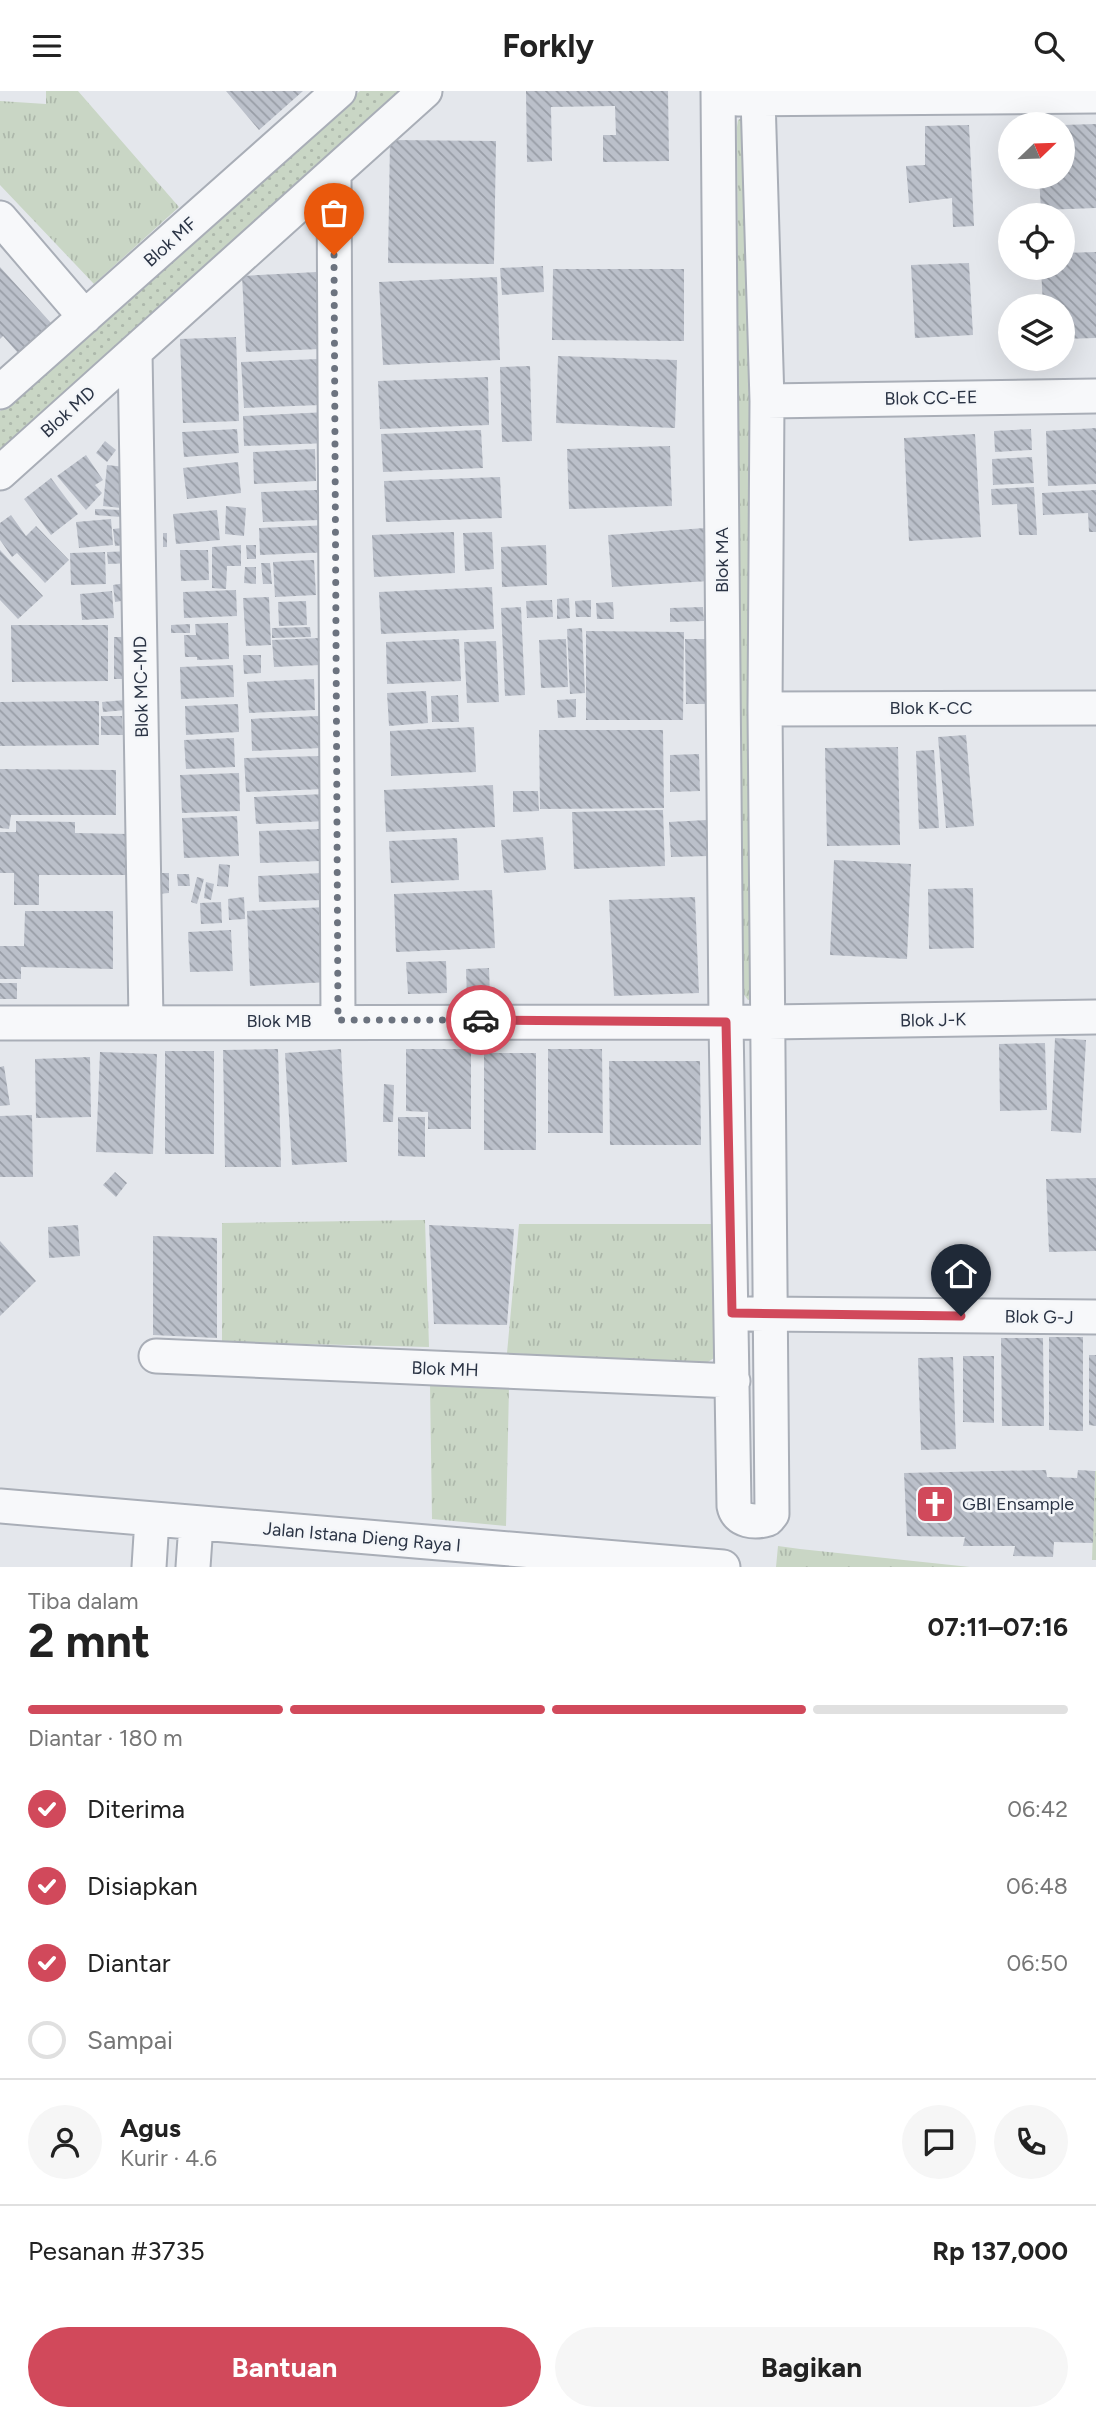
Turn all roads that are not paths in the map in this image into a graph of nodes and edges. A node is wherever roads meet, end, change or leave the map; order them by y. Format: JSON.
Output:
{"nodes":[{"id":1,"x":339,"y":91,"type":"edge"},
{"id":2,"x":425,"y":91,"type":"edge"},
{"id":3,"x":718,"y":95,"type":"edge"},
{"id":4,"x":1096,"y":96,"type":"edge"},
{"id":5,"x":758,"y":98,"type":"junction"},
{"id":6,"x":334,"y":173,"type":"junction"},
{"id":7,"x":0,"y":218,"type":"edge"},
{"id":8,"x":85,"y":317,"type":"junction"},
{"id":9,"x":135,"y":352,"type":"junction"},
{"id":10,"x":0,"y":393,"type":"edge"},
{"id":11,"x":1096,"y":396,"type":"edge"},
{"id":12,"x":767,"y":401,"type":"junction"},
{"id":13,"x":0,"y":473,"type":"edge"},
{"id":14,"x":1096,"y":708,"type":"edge"},
{"id":15,"x":765,"y":709,"type":"junction"},
{"id":16,"x":1096,"y":1017,"type":"edge"},
{"id":17,"x":338,"y":1020,"type":"junction"},
{"id":18,"x":146,"y":1021,"type":"junction"},
{"id":19,"x":726,"y":1022,"type":"junction"},
{"id":20,"x":769,"y":1022,"type":"junction"},
{"id":21,"x":0,"y":1023,"type":"edge"},
{"id":22,"x":732,"y":1313,"type":"junction"},
{"id":23,"x":771,"y":1314,"type":"junction"},
{"id":24,"x":1096,"y":1317,"type":"edge"},
{"id":25,"x":156,"y":1356,"type":"dead end"},
{"id":26,"x":733,"y":1381,"type":"junction"},
{"id":27,"x":0,"y":1506,"type":"edge"},
{"id":28,"x":152,"y":1520,"type":"junction"},
{"id":29,"x":196,"y":1524,"type":"junction"},
{"id":30,"x":149,"y":1567,"type":"edge"},
{"id":31,"x":193,"y":1567,"type":"edge"},
{"id":32,"x":723,"y":1567,"type":"edge"}],
"edges":[{"from":1,"to":8,"type":"street","name":"Blok MF"},
{"from":2,"to":6,"type":"street","name":"Blok MD"},
{"from":3,"to":5,"type":"street"},
{"from":3,"to":19,"type":"street","name":"Blok MA"},
{"from":4,"to":5,"type":"street"},
{"from":5,"to":12,"type":"street"},
{"from":6,"to":9,"type":"street","name":"Blok MD"},
{"from":6,"to":17,"type":"street"},
{"from":7,"to":8,"type":"street"},
{"from":8,"to":10,"type":"street","name":"Blok MF"},
{"from":9,"to":13,"type":"street","name":"Blok MD"},
{"from":9,"to":18,"type":"street","name":"Blok MC-MD"},
{"from":11,"to":12,"type":"street","name":"Blok CC-EE"},
{"from":12,"to":15,"type":"street"},
{"from":14,"to":15,"type":"street","name":"Blok K-CC"},
{"from":15,"to":20,"type":"street"},
{"from":16,"to":20,"type":"street","name":"Blok J-K"},
{"from":17,"to":18,"type":"street","name":"Blok MB"},
{"from":17,"to":19,"type":"street","name":"Blok MB"},
{"from":18,"to":21,"type":"street","name":"Blok MB"},
{"from":19,"to":20,"type":"street","name":"Blok J-K"},
{"from":19,"to":22,"type":"street","name":"Blok MA"},
{"from":20,"to":23,"type":"street"},
{"from":22,"to":23,"type":"street","name":"Blok G-J"},
{"from":22,"to":26,"type":"street","name":"Blok MA"},
{"from":23,"to":24,"type":"street","name":"Blok G-J"},
{"from":23,"to":26,"type":"street","name":"Blok MA"},
{"from":25,"to":26,"type":"street","name":"Blok MH"},
{"from":27,"to":28,"type":"street","name":"Jalan Istana Dieng Raya I"},
{"from":28,"to":29,"type":"street","name":"Jalan Istana Dieng Raya I"},
{"from":28,"to":30,"type":"street"},
{"from":29,"to":31,"type":"street"},
{"from":29,"to":32,"type":"street","name":"Jalan Istana Dieng Raya I"}]}
